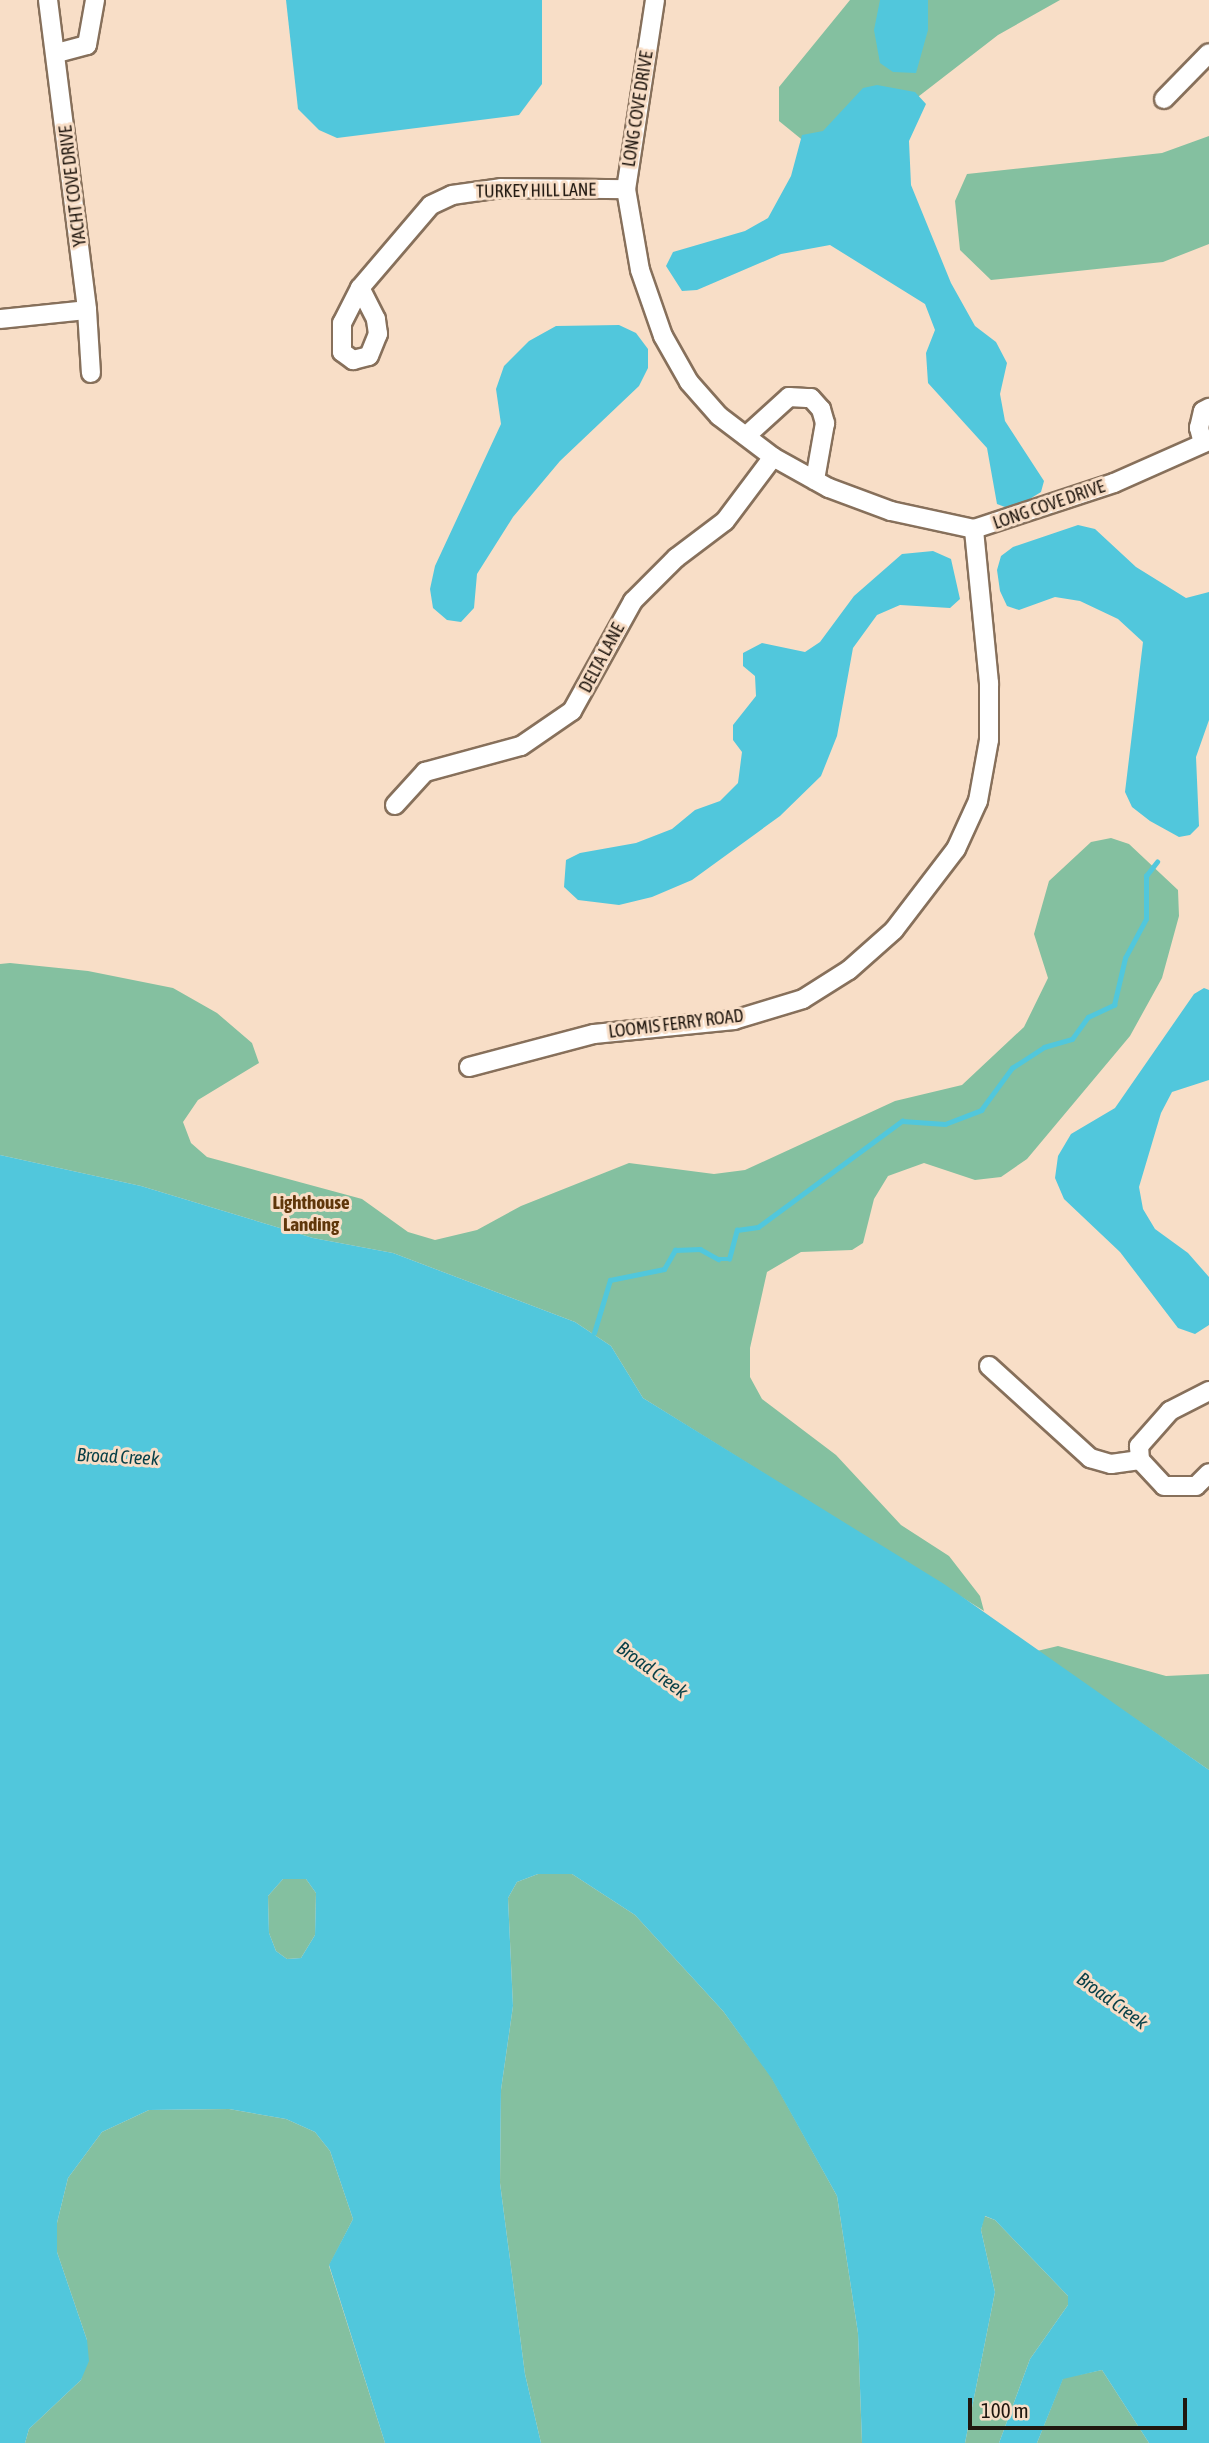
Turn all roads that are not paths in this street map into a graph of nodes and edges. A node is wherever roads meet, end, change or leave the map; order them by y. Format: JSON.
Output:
{"nodes":[{"id":1,"x":48,"y":0,"type":"edge"},
{"id":2,"x":95,"y":0,"type":"edge"},
{"id":3,"x":655,"y":0,"type":"edge"},
{"id":4,"x":57,"y":53,"type":"junction"},
{"id":5,"x":1209,"y":53,"type":"edge"},
{"id":6,"x":1164,"y":99,"type":"dead end"},
{"id":7,"x":626,"y":190,"type":"junction"},
{"id":8,"x":360,"y":288,"type":"dead end"},
{"id":9,"x":88,"y":310,"type":"junction"},
{"id":10,"x":0,"y":319,"type":"edge"},
{"id":11,"x":91,"y":373,"type":"dead end"},
{"id":12,"x":1209,"y":408,"type":"edge"},
{"id":13,"x":746,"y":436,"type":"junction"},
{"id":14,"x":1206,"y":442,"type":"edge"},
{"id":15,"x":773,"y":457,"type":"junction"},
{"id":16,"x":815,"y":480,"type":"junction"},
{"id":17,"x":974,"y":529,"type":"junction"},
{"id":18,"x":396,"y":805,"type":"dead end"},
{"id":19,"x":469,"y":1067,"type":"dead end"},
{"id":20,"x":989,"y":1366,"type":"dead end"},
{"id":21,"x":1209,"y":1391,"type":"edge"},
{"id":22,"x":1140,"y":1460,"type":"junction"},
{"id":23,"x":1209,"y":1473,"type":"edge"}],
"edges":[{"from":1,"to":4,"type":"street","name":"YACHT COVE DRIVE"},
{"from":2,"to":4,"type":"street"},
{"from":3,"to":7,"type":"street","name":"LONG COVE DRIVE"},
{"from":4,"to":9,"type":"street","name":"YACHT COVE DRIVE"},
{"from":5,"to":6,"type":"street"},
{"from":7,"to":8,"type":"street","name":"TURKEY HILL LANE"},
{"from":7,"to":13,"type":"street","name":"LONG COVE DRIVE"},
{"from":9,"to":10,"type":"street"},
{"from":9,"to":11,"type":"street","name":"YACHT COVE DRIVE"},
{"from":12,"to":14,"type":"street"},
{"from":13,"to":15,"type":"street","name":"LONG COVE DRIVE"},
{"from":13,"to":16,"type":"street"},
{"from":14,"to":17,"type":"street","name":"LONG COVE DRIVE"},
{"from":15,"to":16,"type":"street","name":"LONG COVE DRIVE"},
{"from":15,"to":18,"type":"street","name":"DELTA LANE"},
{"from":16,"to":17,"type":"street","name":"LONG COVE DRIVE"},
{"from":17,"to":19,"type":"street","name":"LOOMIS FERRY ROAD"},
{"from":20,"to":22,"type":"street"},
{"from":21,"to":22,"type":"street"},
{"from":22,"to":23,"type":"street"}]}
